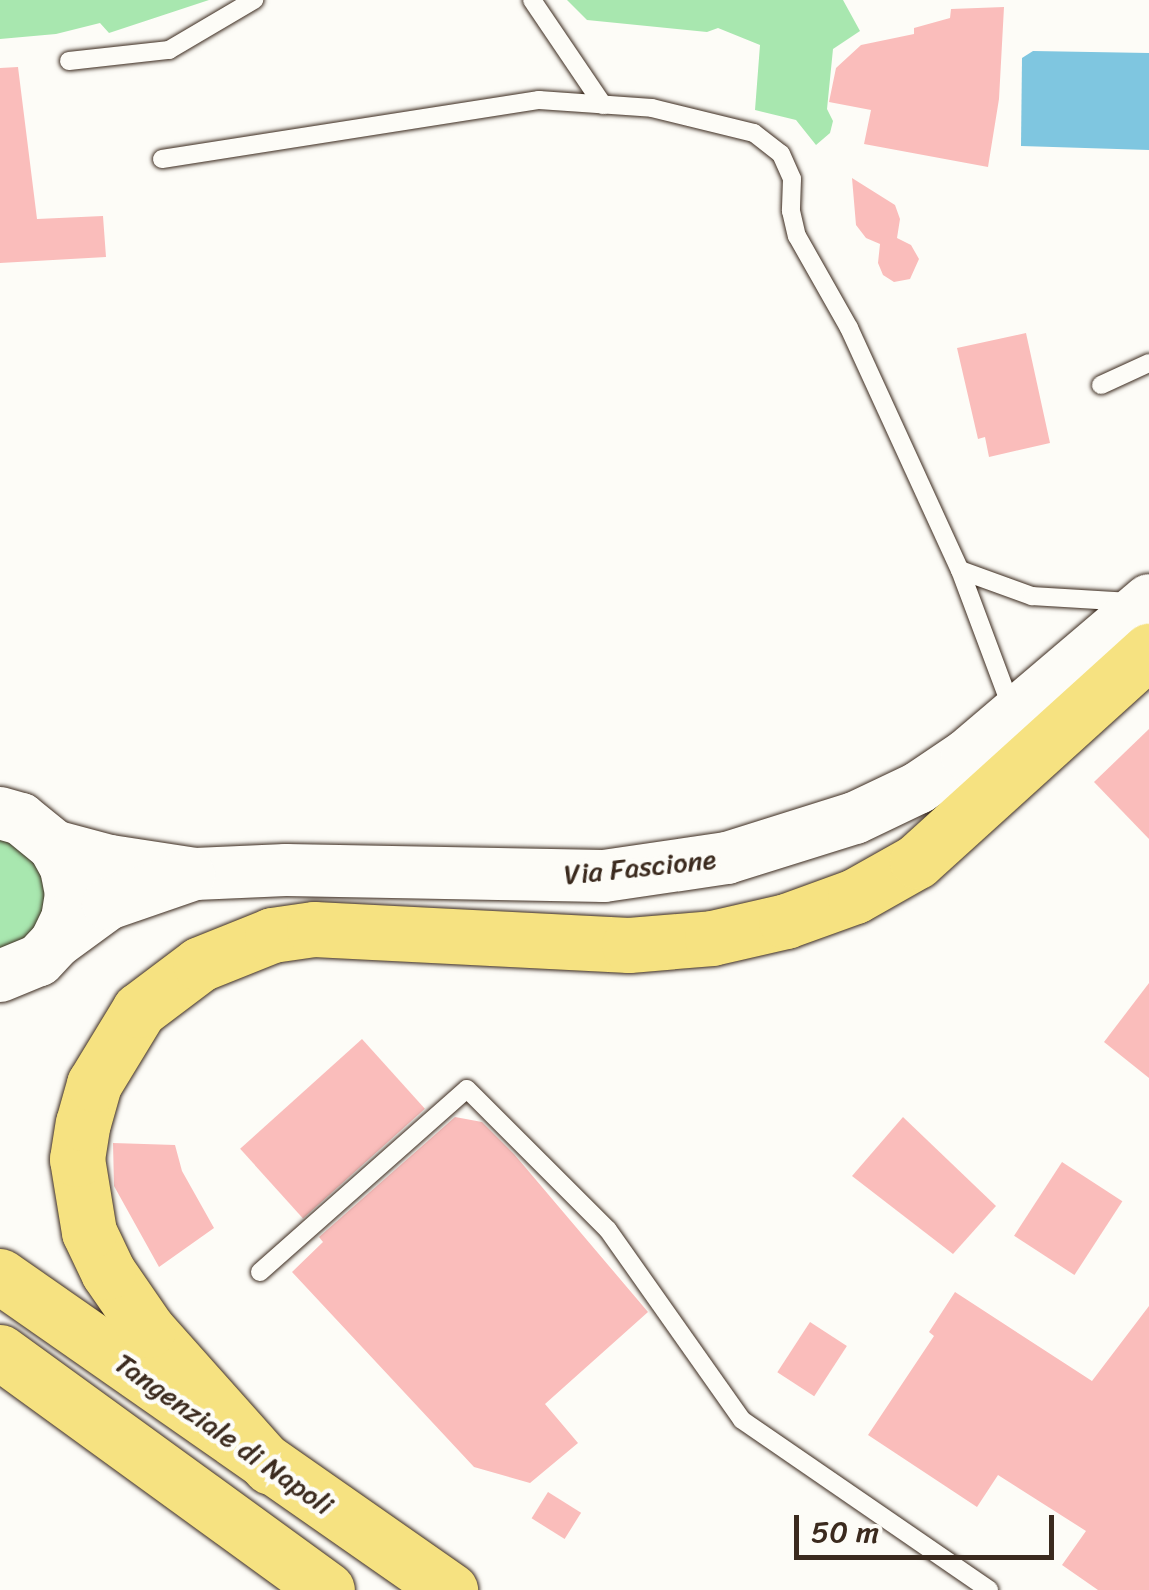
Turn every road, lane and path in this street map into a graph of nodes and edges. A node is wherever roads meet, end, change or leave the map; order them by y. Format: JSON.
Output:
{"nodes":[{"id":1,"x":254,"y":0,"type":"edge"},
{"id":2,"x":532,"y":0,"type":"edge"},
{"id":3,"x":69,"y":61,"type":"dead end"},
{"id":4,"x":603,"y":105,"type":"junction"},
{"id":5,"x":162,"y":159,"type":"dead end"},
{"id":6,"x":1149,"y":362,"type":"edge"},
{"id":7,"x":1101,"y":386,"type":"dead end"},
{"id":8,"x":960,"y":570,"type":"junction"},
{"id":9,"x":1147,"y":619,"type":"edge"},
{"id":10,"x":1015,"y":716,"type":"junction"},
{"id":11,"x":0,"y":813,"type":"edge"},
{"id":12,"x":54,"y":846,"type":"junction"},
{"id":13,"x":195,"y":874,"type":"junction"},
{"id":14,"x":56,"y":942,"type":"junction"},
{"id":15,"x":0,"y":976,"type":"edge"},
{"id":16,"x":260,"y":1272,"type":"dead end"},
{"id":17,"x":0,"y":1276,"type":"edge"},
{"id":18,"x":0,"y":1352,"type":"edge"},
{"id":19,"x":0,"y":1386,"type":"edge"},
{"id":20,"x":94,"y":1420,"type":"junction"},
{"id":21,"x":270,"y":1467,"type":"junction"},
{"id":22,"x":327,"y":1590,"type":"edge"},
{"id":23,"x":450,"y":1590,"type":"edge"},
{"id":24,"x":989,"y":1590,"type":"edge"}],
"edges":[{"from":1,"to":3,"type":"lane"},
{"from":2,"to":4,"type":"lane"},
{"from":4,"to":5,"type":"lane"},
{"from":4,"to":8,"type":"lane"},
{"from":6,"to":7,"type":"lane"},
{"from":8,"to":9,"type":"lane"},
{"from":8,"to":10,"type":"lane"},
{"from":9,"to":10,"type":"main road","name":"Via Fascione"},
{"from":9,"to":21,"type":"highway"},
{"from":10,"to":13,"type":"main road","name":"Via Fascione"},
{"from":11,"to":12,"type":"main road","name":"Via Fascione"},
{"from":12,"to":13,"type":"main road","name":"Via Fascione"},
{"from":12,"to":14,"type":"main road"},
{"from":13,"to":14,"type":"main road"},
{"from":14,"to":15,"type":"main road"},
{"from":16,"to":24,"type":"lane"},
{"from":17,"to":21,"type":"highway","name":"Tangenziale di Napoli"},
{"from":18,"to":20,"type":"highway"},
{"from":19,"to":20,"type":"highway"},
{"from":20,"to":22,"type":"highway"},
{"from":21,"to":23,"type":"highway","name":"Tangenziale di Napoli"}]}
